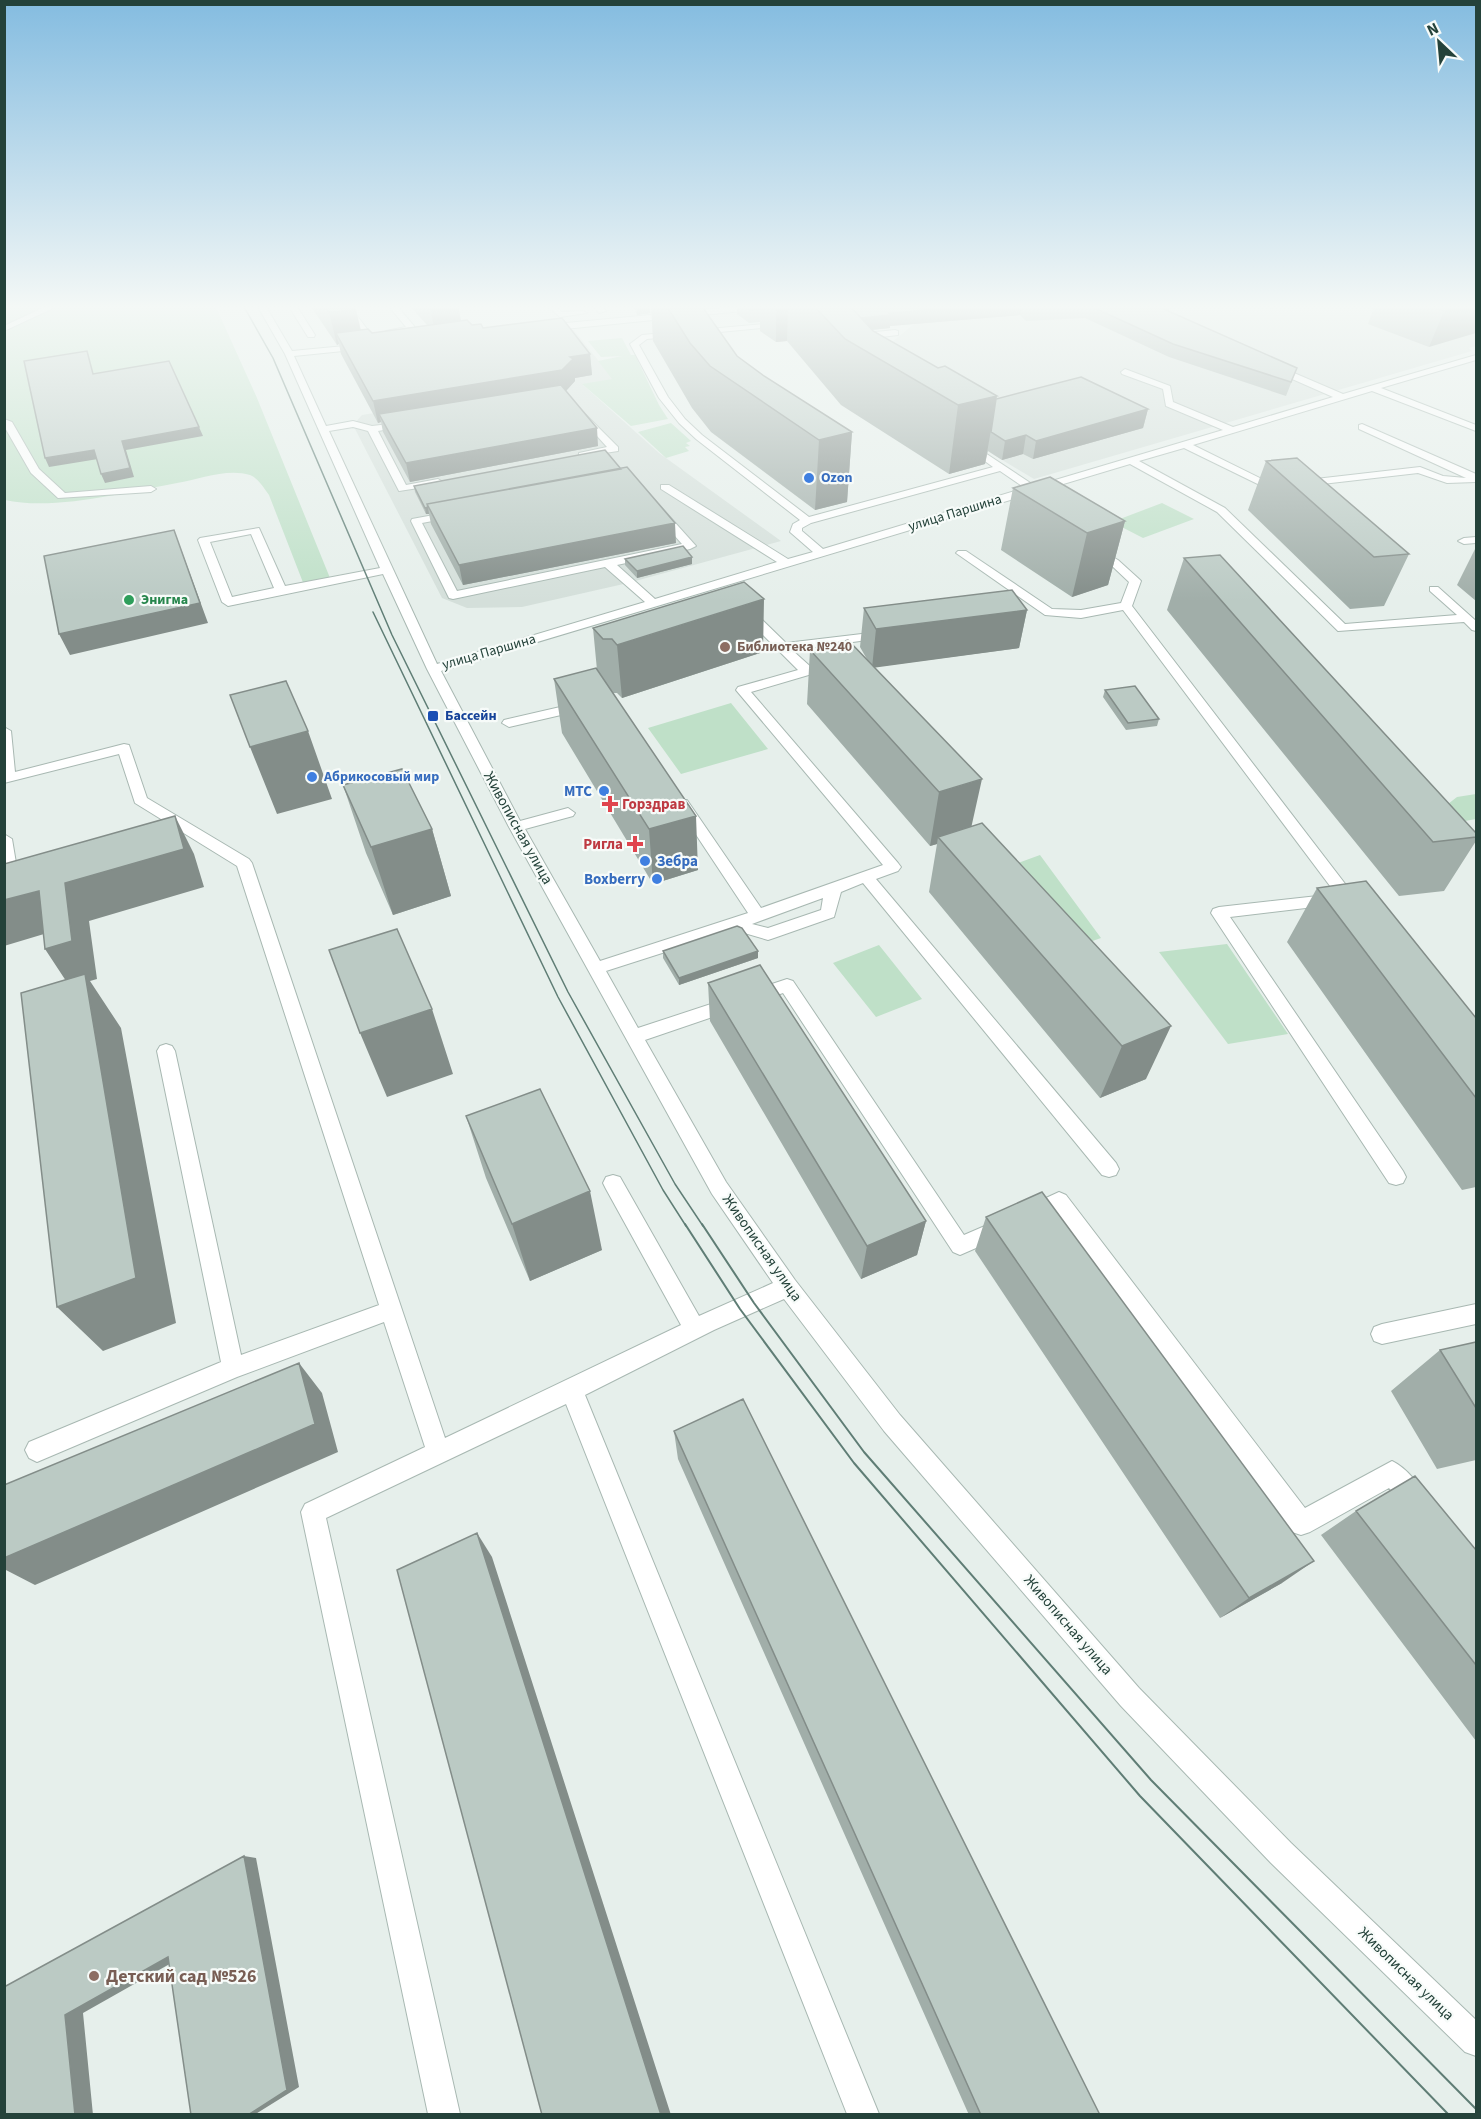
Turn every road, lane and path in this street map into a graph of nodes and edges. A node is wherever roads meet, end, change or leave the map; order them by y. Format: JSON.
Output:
{"nodes":[{"id":1,"x":313,"y":404,"type":"edge"},
{"id":2,"x":669,"y":404,"type":"edge"},
{"id":3,"x":1169,"y":404,"type":"edge"},
{"id":4,"x":1318,"y":404,"type":"edge"},
{"id":5,"x":1413,"y":404,"type":"edge"},
{"id":6,"x":574,"y":405,"type":"edge"},
{"id":7,"x":4,"y":422,"type":"edge"},
{"id":8,"x":418,"y":422,"type":"edge"},
{"id":9,"x":1362,"y":427,"type":"dead end"},
{"id":10,"x":1476,"y":428,"type":"edge"},
{"id":11,"x":324,"y":429,"type":"junction"},
{"id":12,"x":372,"y":429,"type":"junction"},
{"id":13,"x":1232,"y":429,"type":"junction"},
{"id":14,"x":962,"y":441,"type":"edge"},
{"id":15,"x":1184,"y":444,"type":"junction"},
{"id":16,"x":567,"y":458,"type":"edge"},
{"id":17,"x":1130,"y":460,"type":"junction"},
{"id":18,"x":1000,"y":468,"type":"junction"},
{"id":19,"x":1476,"y":479,"type":"edge"},
{"id":20,"x":450,"y":480,"type":"edge"},
{"id":21,"x":665,"y":487,"type":"dead end"},
{"id":22,"x":151,"y":489,"type":"dead end"},
{"id":23,"x":1033,"y":489,"type":"junction"},
{"id":24,"x":1007,"y":496,"type":"junction"},
{"id":25,"x":1025,"y":508,"type":"dead end"},
{"id":26,"x":807,"y":521,"type":"junction"},
{"id":27,"x":1476,"y":540,"type":"edge"},
{"id":28,"x":1464,"y":541,"type":"dead end"},
{"id":29,"x":1082,"y":543,"type":"edge"},
{"id":30,"x":962,"y":553,"type":"dead end"},
{"id":31,"x":822,"y":554,"type":"junction"},
{"id":32,"x":609,"y":564,"type":"junction"},
{"id":33,"x":789,"y":564,"type":"junction"},
{"id":34,"x":388,"y":570,"type":"junction"},
{"id":35,"x":718,"y":585,"type":"junction"},
{"id":36,"x":1434,"y":589,"type":"dead end"},
{"id":37,"x":281,"y":590,"type":"junction"},
{"id":38,"x":654,"y":604,"type":"junction"},
{"id":39,"x":1126,"y":606,"type":"junction"},
{"id":40,"x":1467,"y":618,"type":"junction"},
{"id":41,"x":1476,"y":627,"type":"edge"},
{"id":42,"x":897,"y":632,"type":"edge"},
{"id":43,"x":784,"y":647,"type":"junction"},
{"id":44,"x":433,"y":669,"type":"junction"},
{"id":45,"x":601,"y":701,"type":"edge"},
{"id":46,"x":509,"y":723,"type":"dead end"},
{"id":47,"x":4,"y":731,"type":"edge"},
{"id":48,"x":7,"y":778,"type":"edge"},
{"id":49,"x":677,"y":795,"type":"edge"},
{"id":50,"x":568,"y":813,"type":"dead end"},
{"id":51,"x":516,"y":828,"type":"junction"},
{"id":52,"x":4,"y":839,"type":"edge"},
{"id":53,"x":207,"y":840,"type":"junction"},
{"id":54,"x":186,"y":846,"type":"edge"},
{"id":55,"x":867,"y":878,"type":"junction"},
{"id":56,"x":833,"y":890,"type":"junction"},
{"id":57,"x":24,"y":891,"type":"edge"},
{"id":58,"x":758,"y":916,"type":"junction"},
{"id":59,"x":734,"y":924,"type":"junction"},
{"id":60,"x":596,"y":968,"type":"junction"},
{"id":61,"x":635,"y":1036,"type":"junction"},
{"id":62,"x":166,"y":1051,"type":"dead end"},
{"id":63,"x":1108,"y":1169,"type":"dead end"},
{"id":64,"x":1396,"y":1177,"type":"dead end"},
{"id":65,"x":613,"y":1183,"type":"dead end"},
{"id":66,"x":788,"y":1287,"type":"junction"},
{"id":67,"x":391,"y":1310,"type":"junction"},
{"id":68,"x":1476,"y":1314,"type":"edge"},
{"id":69,"x":695,"y":1330,"type":"junction"},
{"id":70,"x":1382,"y":1334,"type":"dead end"},
{"id":71,"x":233,"y":1368,"type":"junction"},
{"id":72,"x":572,"y":1390,"type":"junction"},
{"id":73,"x":37,"y":1450,"type":"dead end"},
{"id":74,"x":438,"y":1453,"type":"junction"},
{"id":75,"x":1429,"y":1517,"type":"edge"},
{"id":76,"x":1476,"y":2041,"type":"edge"},
{"id":77,"x":444,"y":2115,"type":"edge"},
{"id":78,"x":863,"y":2115,"type":"edge"}],
"edges":[{"from":1,"to":11,"type":"street","name":"Живописная улица"},
{"from":2,"to":26,"type":"street"},
{"from":3,"to":13,"type":"street"},
{"from":4,"to":13,"type":"street","name":"улица Паршина"},
{"from":5,"to":10,"type":"street"},
{"from":6,"to":16,"type":"street"},
{"from":7,"to":22,"type":"street"},
{"from":8,"to":12,"type":"street"},
{"from":9,"to":19,"type":"street"},
{"from":11,"to":12,"type":"street"},
{"from":11,"to":34,"type":"street","name":"Живописная улица"},
{"from":12,"to":20,"type":"street"},
{"from":13,"to":15,"type":"street","name":"улица Паршина"},
{"from":14,"to":18,"type":"street"},
{"from":15,"to":17,"type":"street","name":"улица Паршина"},
{"from":15,"to":19,"type":"street"},
{"from":17,"to":23,"type":"street","name":"улица Паршина"},
{"from":17,"to":40,"type":"street"},
{"from":18,"to":23,"type":"street"},
{"from":18,"to":26,"type":"street"},
{"from":21,"to":33,"type":"street"},
{"from":23,"to":24,"type":"street","name":"улица Паршина"},
{"from":24,"to":25,"type":"street"},
{"from":24,"to":31,"type":"street","name":"улица Паршина"},
{"from":26,"to":31,"type":"street"},
{"from":27,"to":28,"type":"street"},
{"from":29,"to":39,"type":"street"},
{"from":30,"to":39,"type":"street"},
{"from":31,"to":33,"type":"street","name":"улица Паршина"},
{"from":32,"to":32,"type":"street"},
{"from":32,"to":38,"type":"street"},
{"from":33,"to":35,"type":"street","name":"улица Паршина"},
{"from":34,"to":37,"type":"street"},
{"from":34,"to":44,"type":"street","name":"Живописная улица"},
{"from":35,"to":38,"type":"street","name":"улица Паршина"},
{"from":35,"to":43,"type":"street"},
{"from":36,"to":40,"type":"street"},
{"from":37,"to":37,"type":"street"},
{"from":38,"to":44,"type":"street","name":"улица Паршина"},
{"from":39,"to":64,"type":"street"},
{"from":40,"to":41,"type":"street"},
{"from":42,"to":43,"type":"street"},
{"from":43,"to":55,"type":"street"},
{"from":44,"to":51,"type":"street","name":"Живописная улица"},
{"from":45,"to":46,"type":"street"},
{"from":47,"to":48,"type":"street"},
{"from":48,"to":53,"type":"street"},
{"from":49,"to":58,"type":"street"},
{"from":50,"to":51,"type":"street"},
{"from":51,"to":60,"type":"street","name":"Живописная улица"},
{"from":52,"to":57,"type":"street"},
{"from":53,"to":54,"type":"street"},
{"from":53,"to":67,"type":"street"},
{"from":55,"to":56,"type":"street"},
{"from":55,"to":63,"type":"street"},
{"from":56,"to":58,"type":"street"},
{"from":56,"to":59,"type":"street"},
{"from":58,"to":59,"type":"street"},
{"from":59,"to":60,"type":"street"},
{"from":60,"to":61,"type":"street","name":"Живописная улица"},
{"from":61,"to":66,"type":"street","name":"Живописная улица"},
{"from":61,"to":75,"type":"street"},
{"from":62,"to":71,"type":"street"},
{"from":65,"to":69,"type":"street"},
{"from":66,"to":69,"type":"street"},
{"from":66,"to":76,"type":"street","name":"Живописная улица"},
{"from":67,"to":71,"type":"street"},
{"from":67,"to":74,"type":"street"},
{"from":68,"to":70,"type":"street"},
{"from":69,"to":72,"type":"street"},
{"from":71,"to":73,"type":"street"},
{"from":72,"to":74,"type":"street"},
{"from":72,"to":78,"type":"street"},
{"from":74,"to":77,"type":"street"}]}
